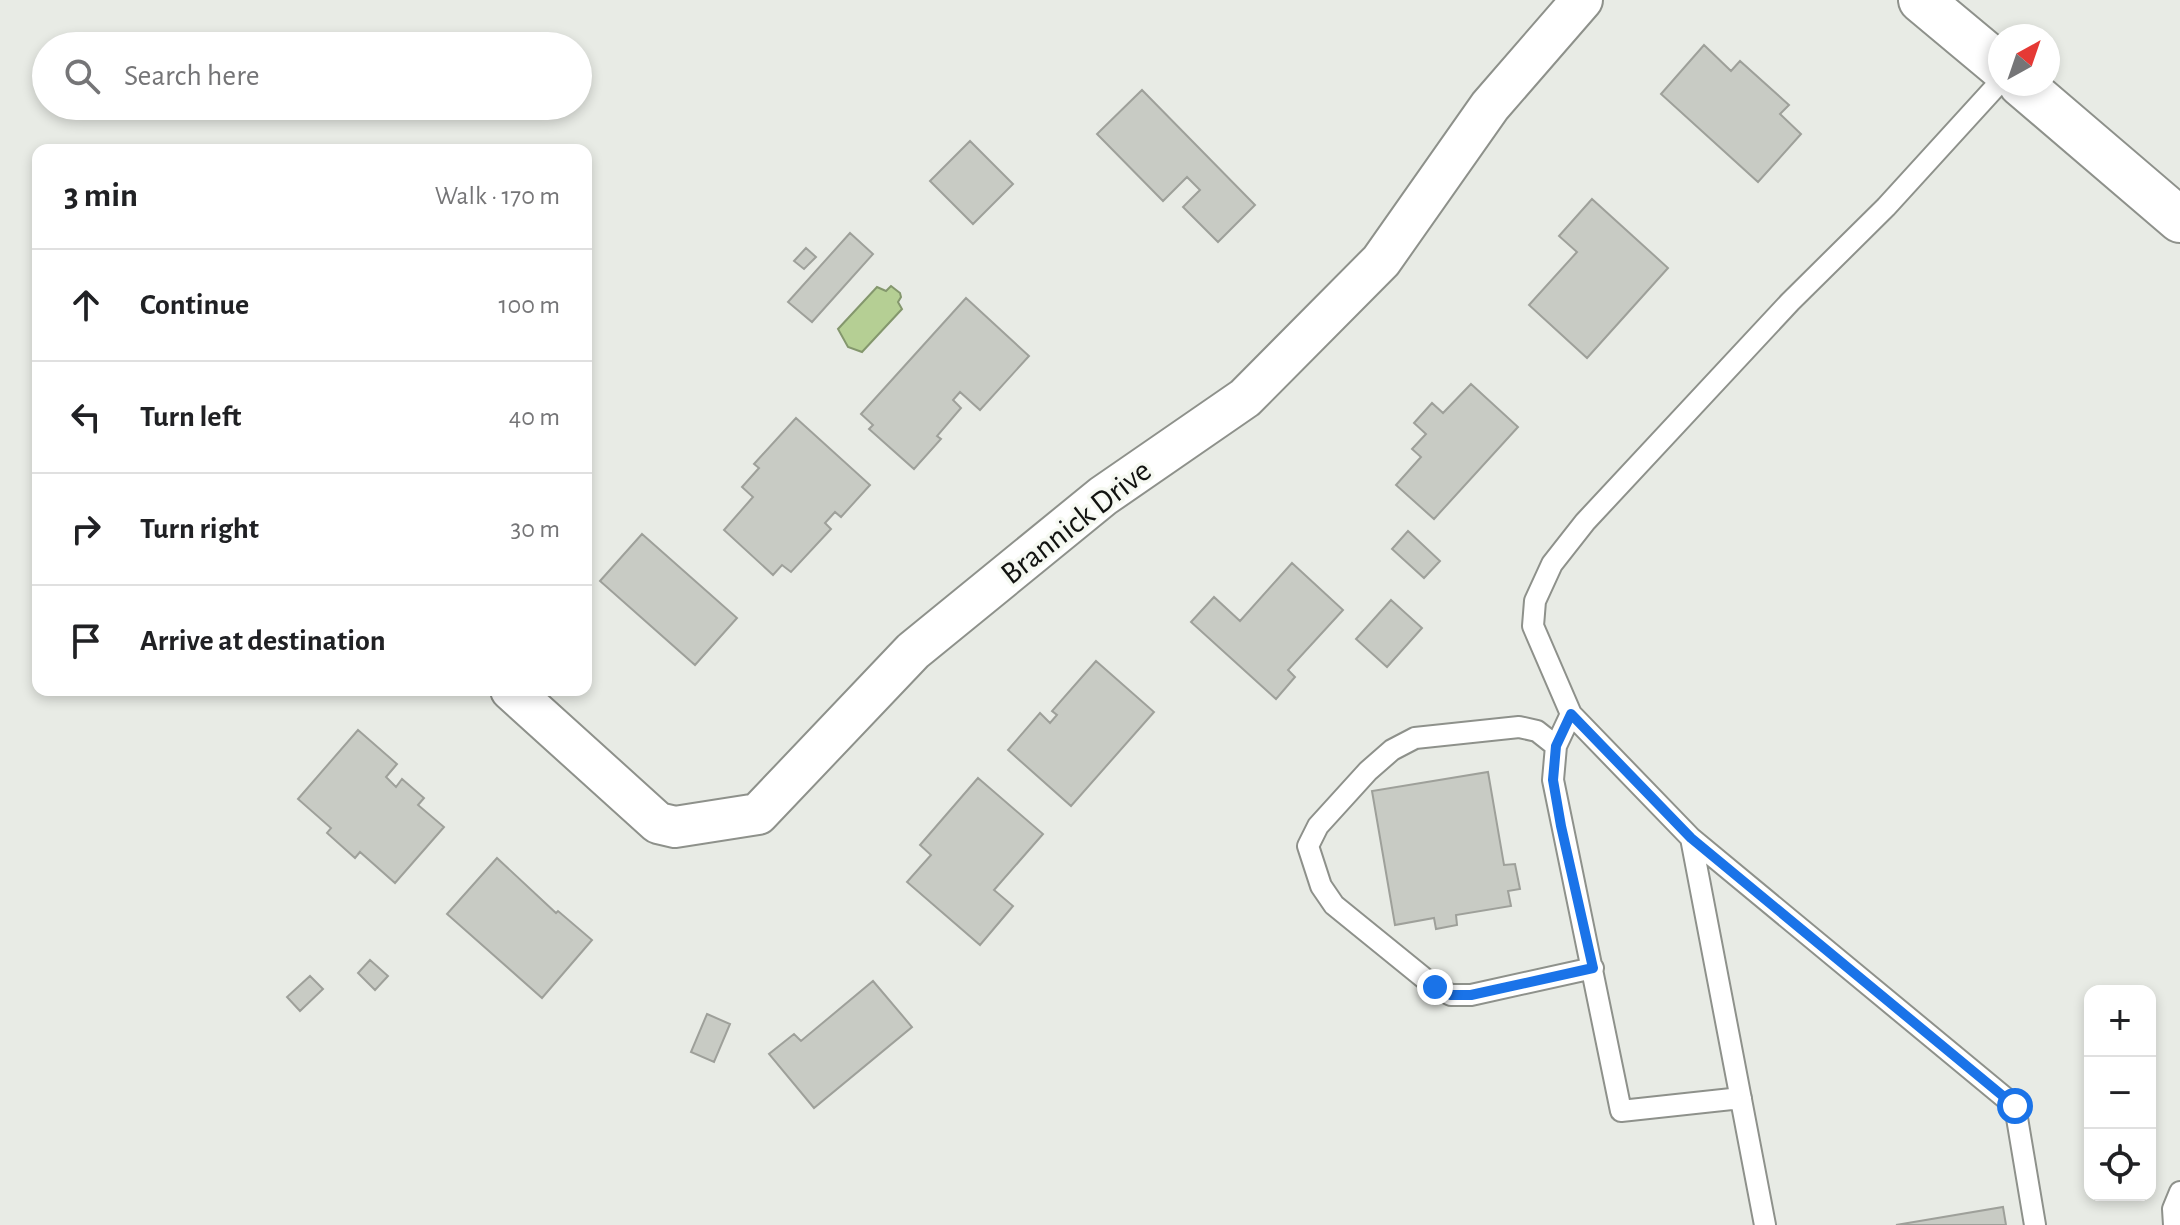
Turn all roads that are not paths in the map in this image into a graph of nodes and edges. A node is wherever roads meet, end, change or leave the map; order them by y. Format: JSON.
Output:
{"nodes":[{"id":1,"x":1582,"y":0,"type":"edge"},
{"id":2,"x":1921,"y":0,"type":"edge"},
{"id":3,"x":1988,"y":56,"type":"edge"},
{"id":4,"x":1988,"y":95,"type":"edge"},
{"id":5,"x":2035,"y":96,"type":"edge"},
{"id":6,"x":2180,"y":220,"type":"edge"},
{"id":7,"x":518,"y":696,"type":"edge"},
{"id":8,"x":1571,"y":714,"type":"junction"},
{"id":9,"x":1556,"y":746,"type":"junction"},
{"id":10,"x":1691,"y":838,"type":"junction"},
{"id":11,"x":1593,"y":968,"type":"junction"},
{"id":12,"x":1741,"y":1098,"type":"junction"},
{"id":13,"x":2180,"y":1192,"type":"edge"},
{"id":14,"x":1765,"y":1225,"type":"edge"},
{"id":15,"x":2035,"y":1225,"type":"edge"},
{"id":16,"x":2174,"y":1225,"type":"edge"}],
"edges":[{"from":1,"to":7,"type":"street","name":"Brannick Drive"},
{"from":2,"to":3,"type":"street"},
{"from":4,"to":8,"type":"lane"},
{"from":5,"to":6,"type":"street"},
{"from":8,"to":9,"type":"lane"},
{"from":8,"to":10,"type":"lane"},
{"from":9,"to":11,"type":"lane"},
{"from":9,"to":11,"type":"lane"},
{"from":10,"to":12,"type":"lane"},
{"from":10,"to":15,"type":"lane"},
{"from":11,"to":12,"type":"lane"},
{"from":12,"to":14,"type":"lane"},
{"from":13,"to":16,"type":"lane"}]}
